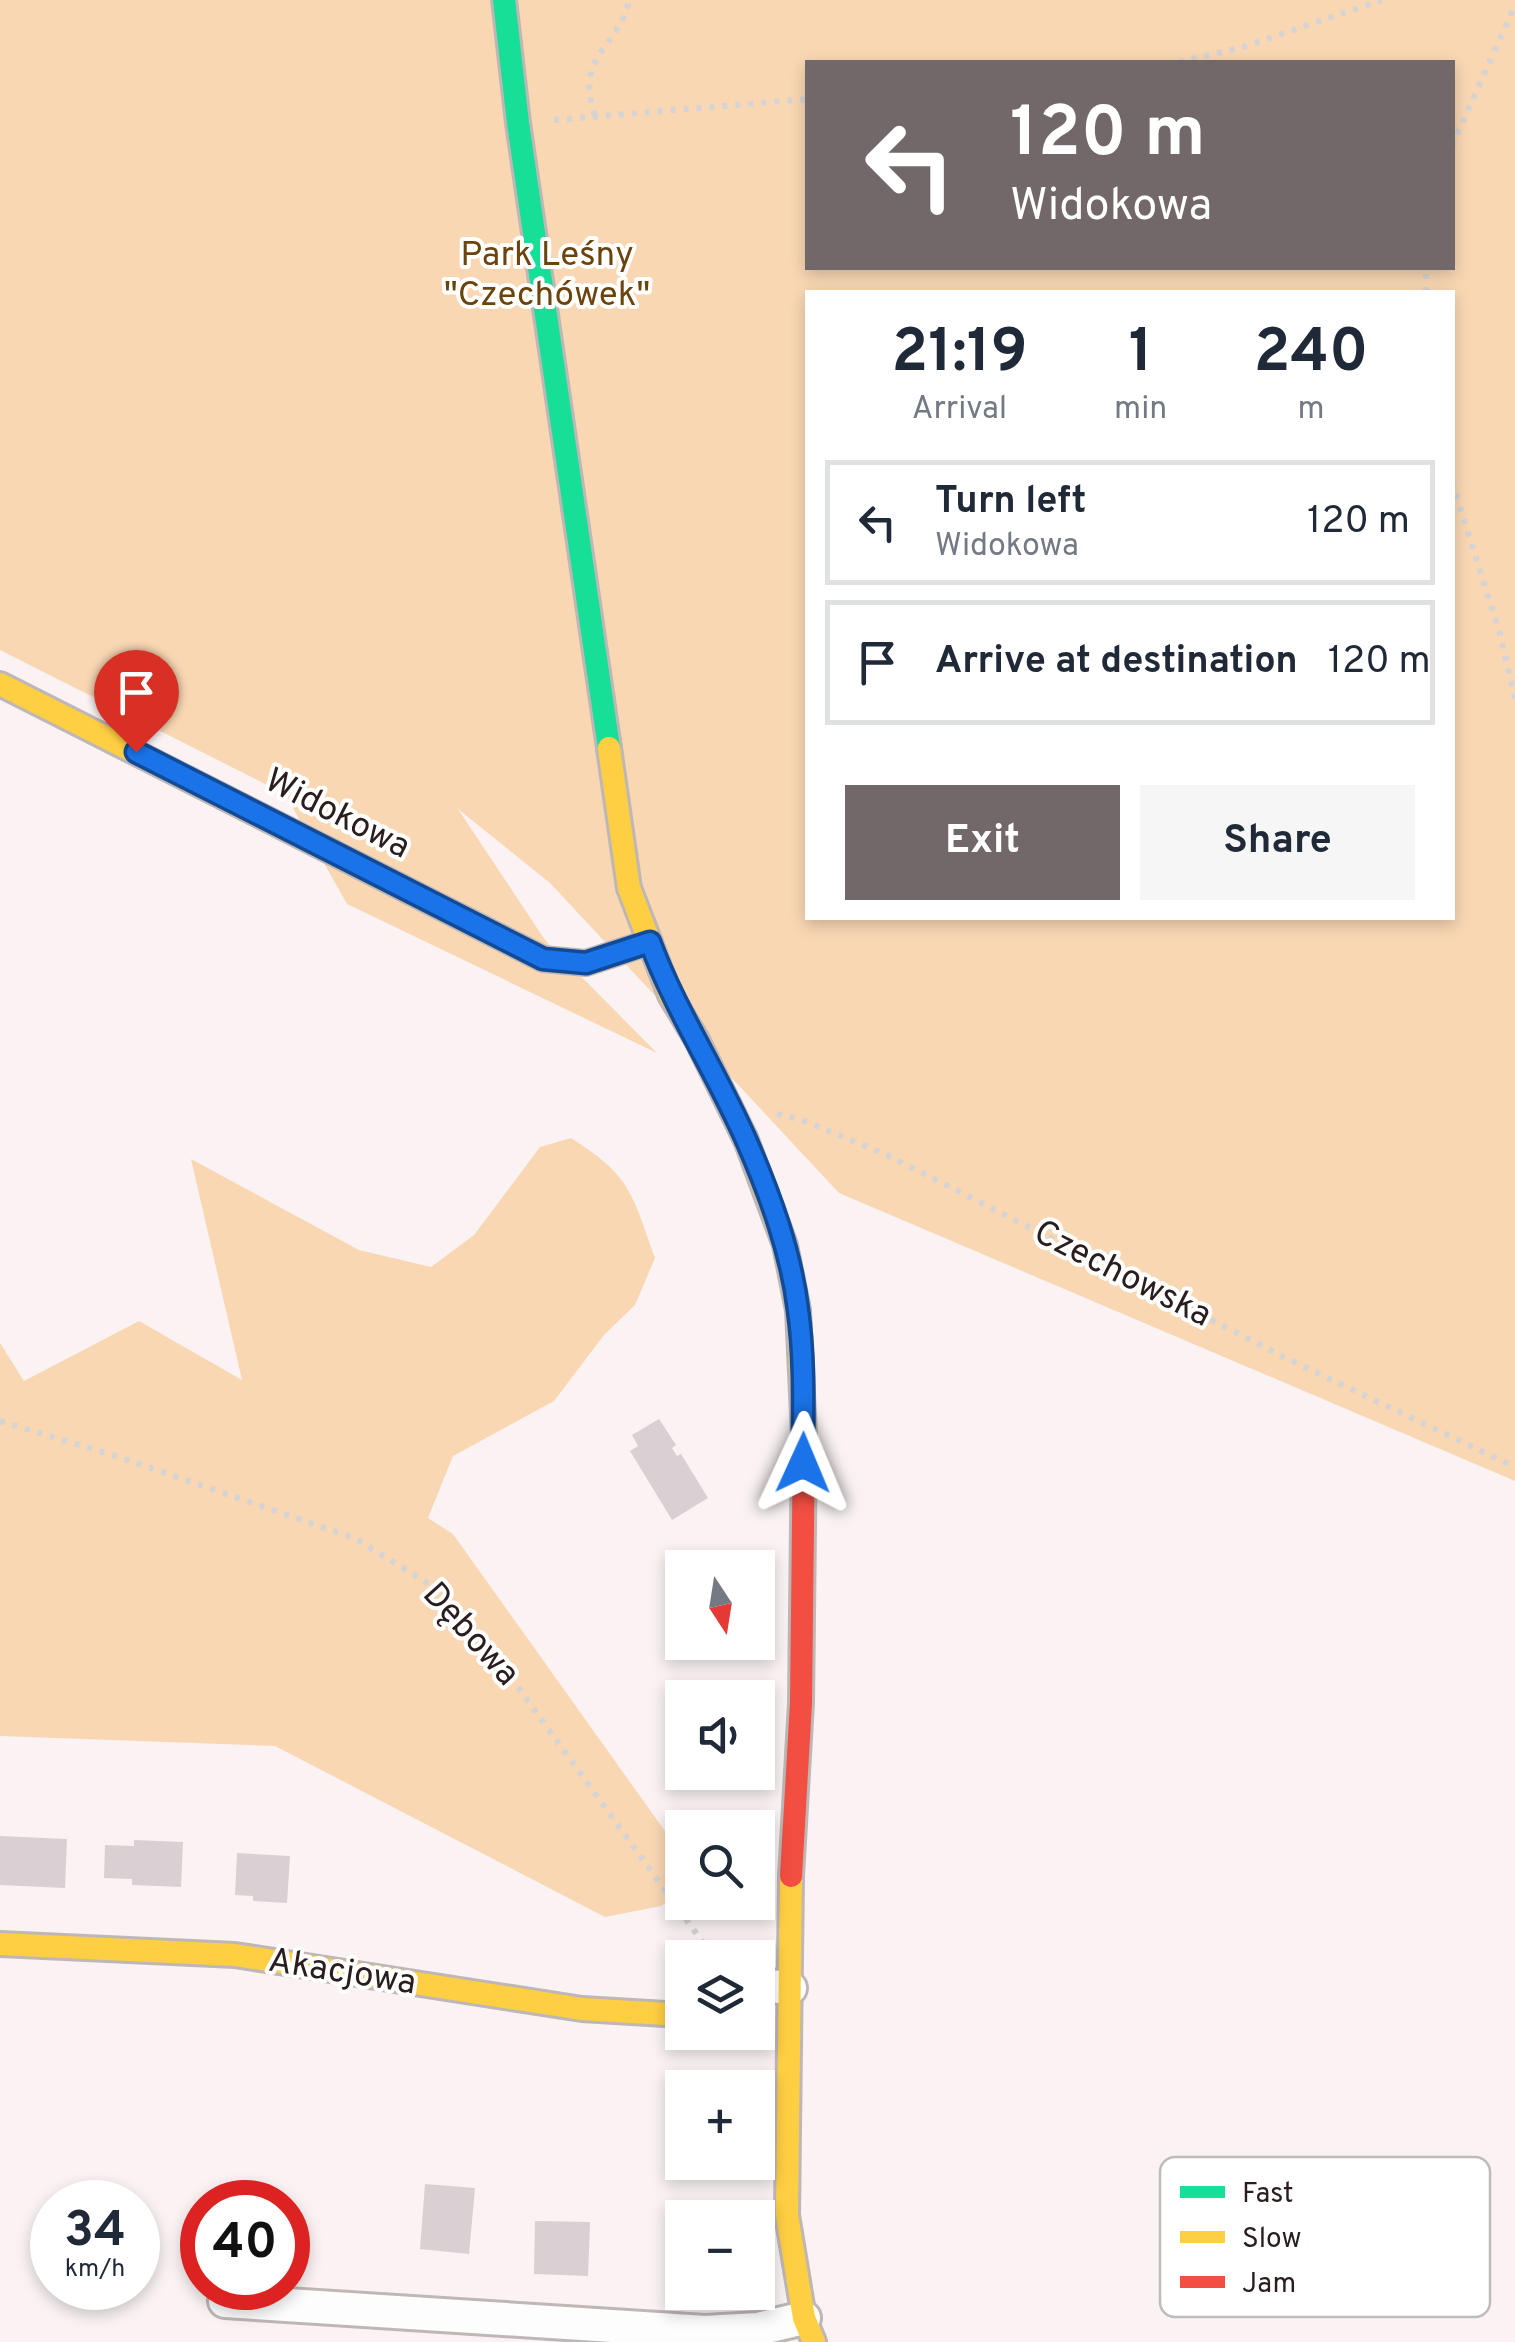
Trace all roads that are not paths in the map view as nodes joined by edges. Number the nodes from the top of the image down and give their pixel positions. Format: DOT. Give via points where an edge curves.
graph roads {
  1 [pos="504,0"];
  2 [pos="0,684"];
  3 [pos="650,942"];
  4 [pos="0,1944"];
  5 [pos="775,1980"];
  6 [pos="775,2006"];
  7 [pos="665,2013"];
  8 [pos="310,2306"];
  9 [pos="809,2330"];
  1 -- 3 [label="street" via="629,888"];
  2 -- 3 [label="street, Widokowa" via="543,959 586,963"];
  3 -- 5 [label="street" via="670,996 746,1140 785,1245 798,1310 804,1398 801,1703 790,1881"];
  4 -- 7 [label="street, Akacjowa" via="235,1955 582,2009"];
  6 -- 9 [label="street" via="786,2215"];
  8 -- 9 [label="street" via="706,2332"];
}
